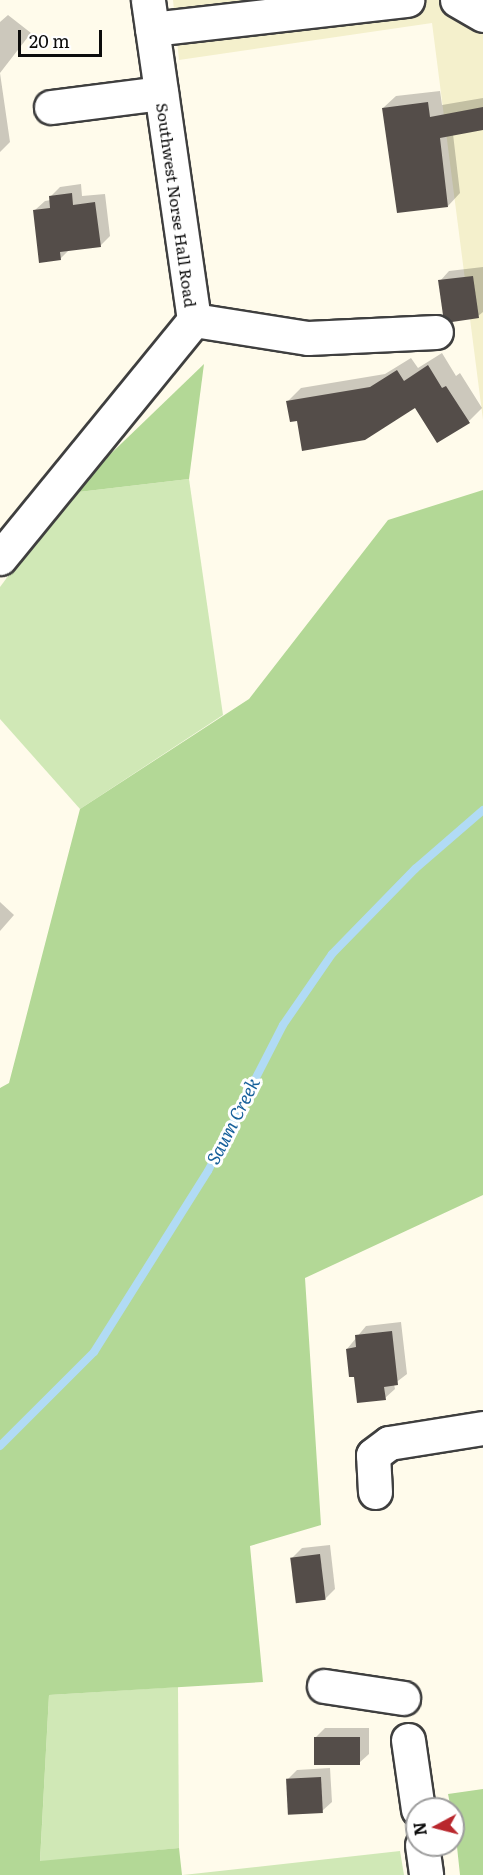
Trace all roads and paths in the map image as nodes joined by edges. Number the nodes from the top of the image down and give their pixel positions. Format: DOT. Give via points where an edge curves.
graph roads {
  1 [pos="407,0"];
  2 [pos="457,0"];
  3 [pos="150,15"];
  4 [pos="483,15"];
  5 [pos="161,93"];
  6 [pos="51,107"];
  7 [pos="194,320"];
  8 [pos="436,332"];
  9 [pos="0,558"];
  10 [pos="483,1428"];
  11 [pos="375,1492"];
  12 [pos="324,1686"];
  13 [pos="403,1698"];
  14 [pos="408,1740"];
  15 [pos="416,1797"];
  16 [pos="424,1857"];
  17 [pos="426,1875"];
  1 -- 3 [label="street"];
  2 -- 4 [label="street"];
  3 -- 5 [label="street, Southwest Norse Hall Road"];
  5 -- 6 [label="street"];
  5 -- 7 [label="street, Southwest Norse Hall Road"];
  7 -- 8 [label="street" via="308,338"];
  7 -- 9 [label="street, Southwest Norse Hall Road"];
  10 -- 11 [label="street" via="389,1443 373,1455"];
  12 -- 13 [label="street"];
  14 -- 15 [label="street"];
  16 -- 17 [label="street"];
}
